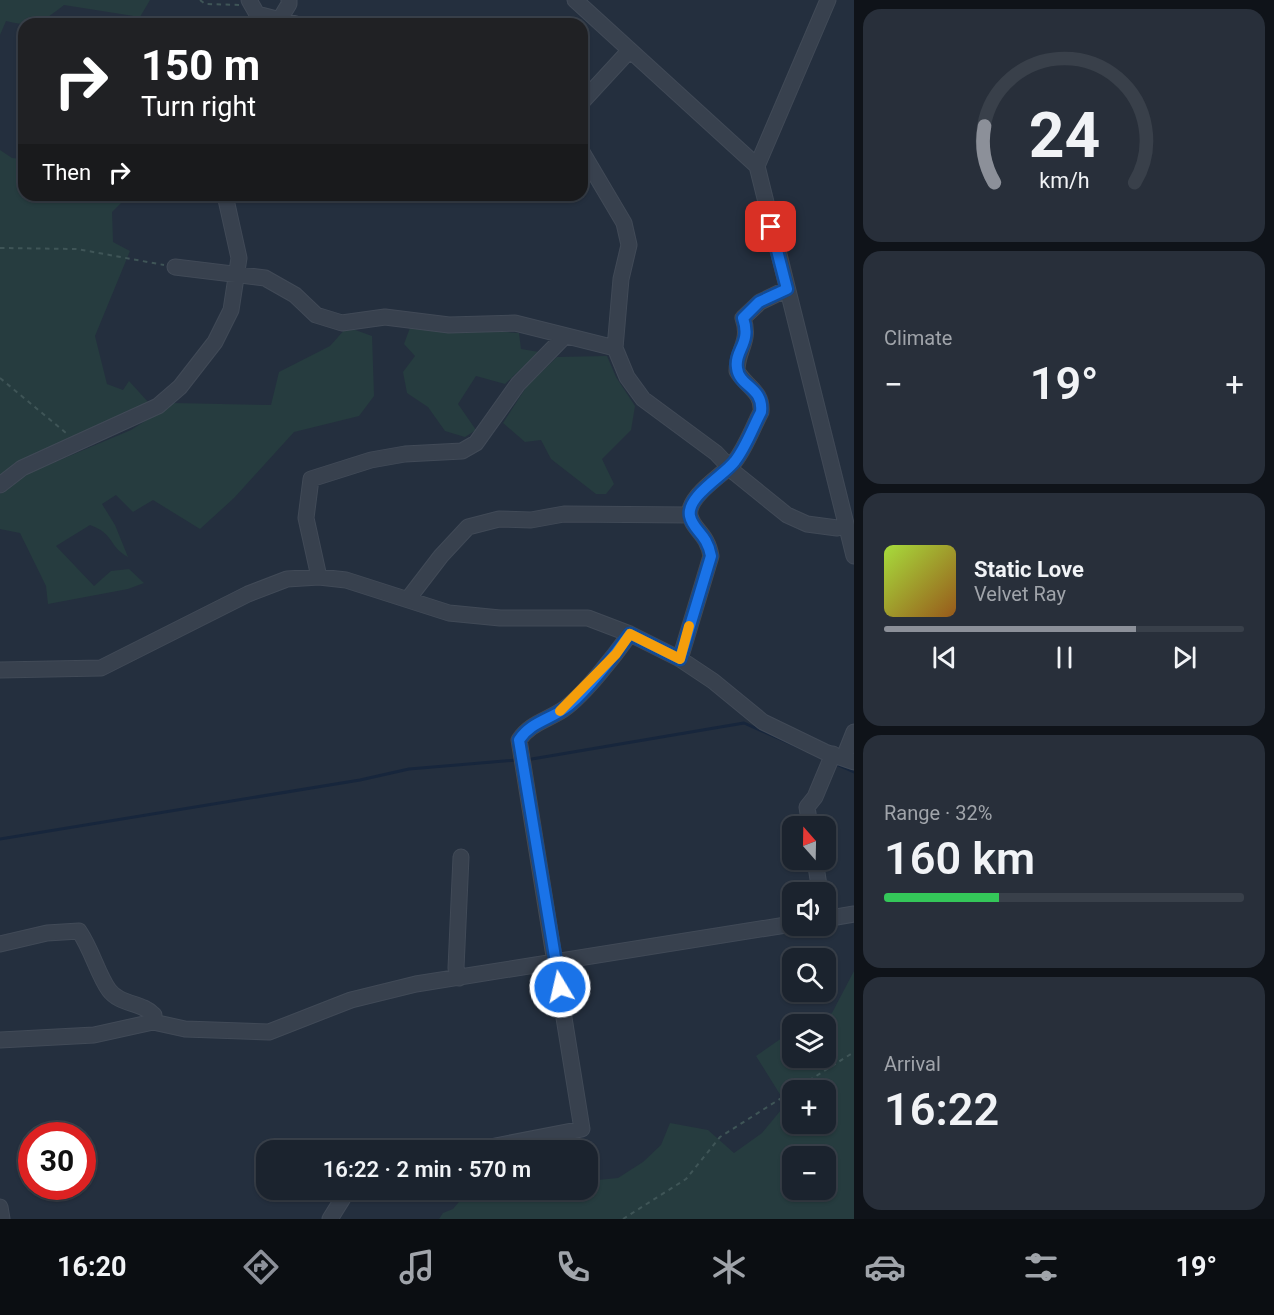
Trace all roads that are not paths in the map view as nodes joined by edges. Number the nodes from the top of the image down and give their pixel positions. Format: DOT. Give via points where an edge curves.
graph roads {
  1 [pos="289,0"];
  2 [pos="575,0"];
  3 [pos="828,0"];
  4 [pos="250,3"];
  5 [pos="268,18"];
  6 [pos="280,18"];
  7 [pos="629,51"];
  8 [pos="588,95"];
  9 [pos="588,162"];
  10 [pos="758,166"];
  11 [pos="226,201"];
  12 [pos="176,267"];
  13 [pos="238,273"];
  14 [pos="787,289"];
  15 [pos="565,336"];
  16 [pos="615,348"];
  17 [pos="728,466"];
  18 [pos="0,485"];
  19 [pos="690,514"];
  20 [pos="846,526"];
  21 [pos="854,556"];
  22 [pos="319,577"];
  23 [pos="408,599"];
  24 [pos="630,634"];
  25 [pos="680,659"];
  26 [pos="0,670"];
  27 [pos="854,732"];
  28 [pos="844,758"];
  29 [pos="808,816"];
  30 [pos="461,857"];
  31 [pos="854,914"];
  32 [pos="836,917"];
  33 [pos="782,926"];
  34 [pos="0,944"];
  35 [pos="556,963"];
  36 [pos="459,978"];
  37 [pos="153,1022"];
  38 [pos="0,1040"];
  39 [pos="526,1140"];
  40 [pos="342,1200"];
  41 [pos="0,1207"];
  42 [pos="2,1219"];
  43 [pos="330,1219"];
  1 -- 6 [label="street"];
  2 -- 7 [label="street"];
  3 -- 10 [label="street"];
  4 -- 5 [label="street" via="257,14"];
  7 -- 8 [label="street"];
  7 -- 10 [label="street"];
  9 -- 16 [label="street" via="624,223 629,245 621,279"];
  10 -- 14 [label="street"];
  11 -- 13 [label="street" via="239,258"];
  12 -- 13 [label="street"];
  13 -- 15 [label="street" via="265,278 295,295 316,315 342,323 385,316 449,325 515,323"];
  13 -- 18 [label="street" via="231,310 215,342 180,387 158,406 22,468"];
  14 -- 17 [label="street" via="759,302 743,318 746,342 737,370 762,403 734,463"];
  14 -- 20 [label="street"];
  15 -- 16 [label="street"];
  15 -- 22 [label="street" via="518,384 476,443 469,447 370,460 311,479 306,518"];
  16 -- 17 [label="street" via="627,377 644,399"];
  17 -- 19 [label="street" via="692,503"];
  17 -- 20 [label="street" via="787,515 807,524"];
  19 -- 23 [label="street" via="564,514 531,520 499,519 468,527"];
  19 -- 25 [label="street" via="709,540 711,556"];
  20 -- 21 [label="street"];
  22 -- 23 [label="street" via="346,580"];
  22 -- 26 [label="street" via="287,579 248,594 101,668"];
  23 -- 24 [label="street" via="448,612 500,618 588,618"];
  24 -- 25 [label="street"];
  24 -- 35 [label="street" via="566,708 526,729 519,740"];
  25 -- 28 [label="street" via="764,722"];
  27 -- 28 [label="street"];
  28 -- 29 [label="street" via="807,807"];
  30 -- 36 [label="street" via="456,968"];
  31 -- 32 [label="street"];
  33 -- 35 [label="street"];
  34 -- 37 [label="street" via="47,933 79,931 110,990 120,999 146,1007 154,1015"];
  35 -- 36 [label="street"];
  35 -- 39 [label="street" via="582,1129"];
  36 -- 37 [label="street" via="351,1000 269,1032 185,1029"];
  37 -- 38 [label="street" via="94,1035"];
  40 -- 43 [label="street"];
  41 -- 42 [label="street"];
}
